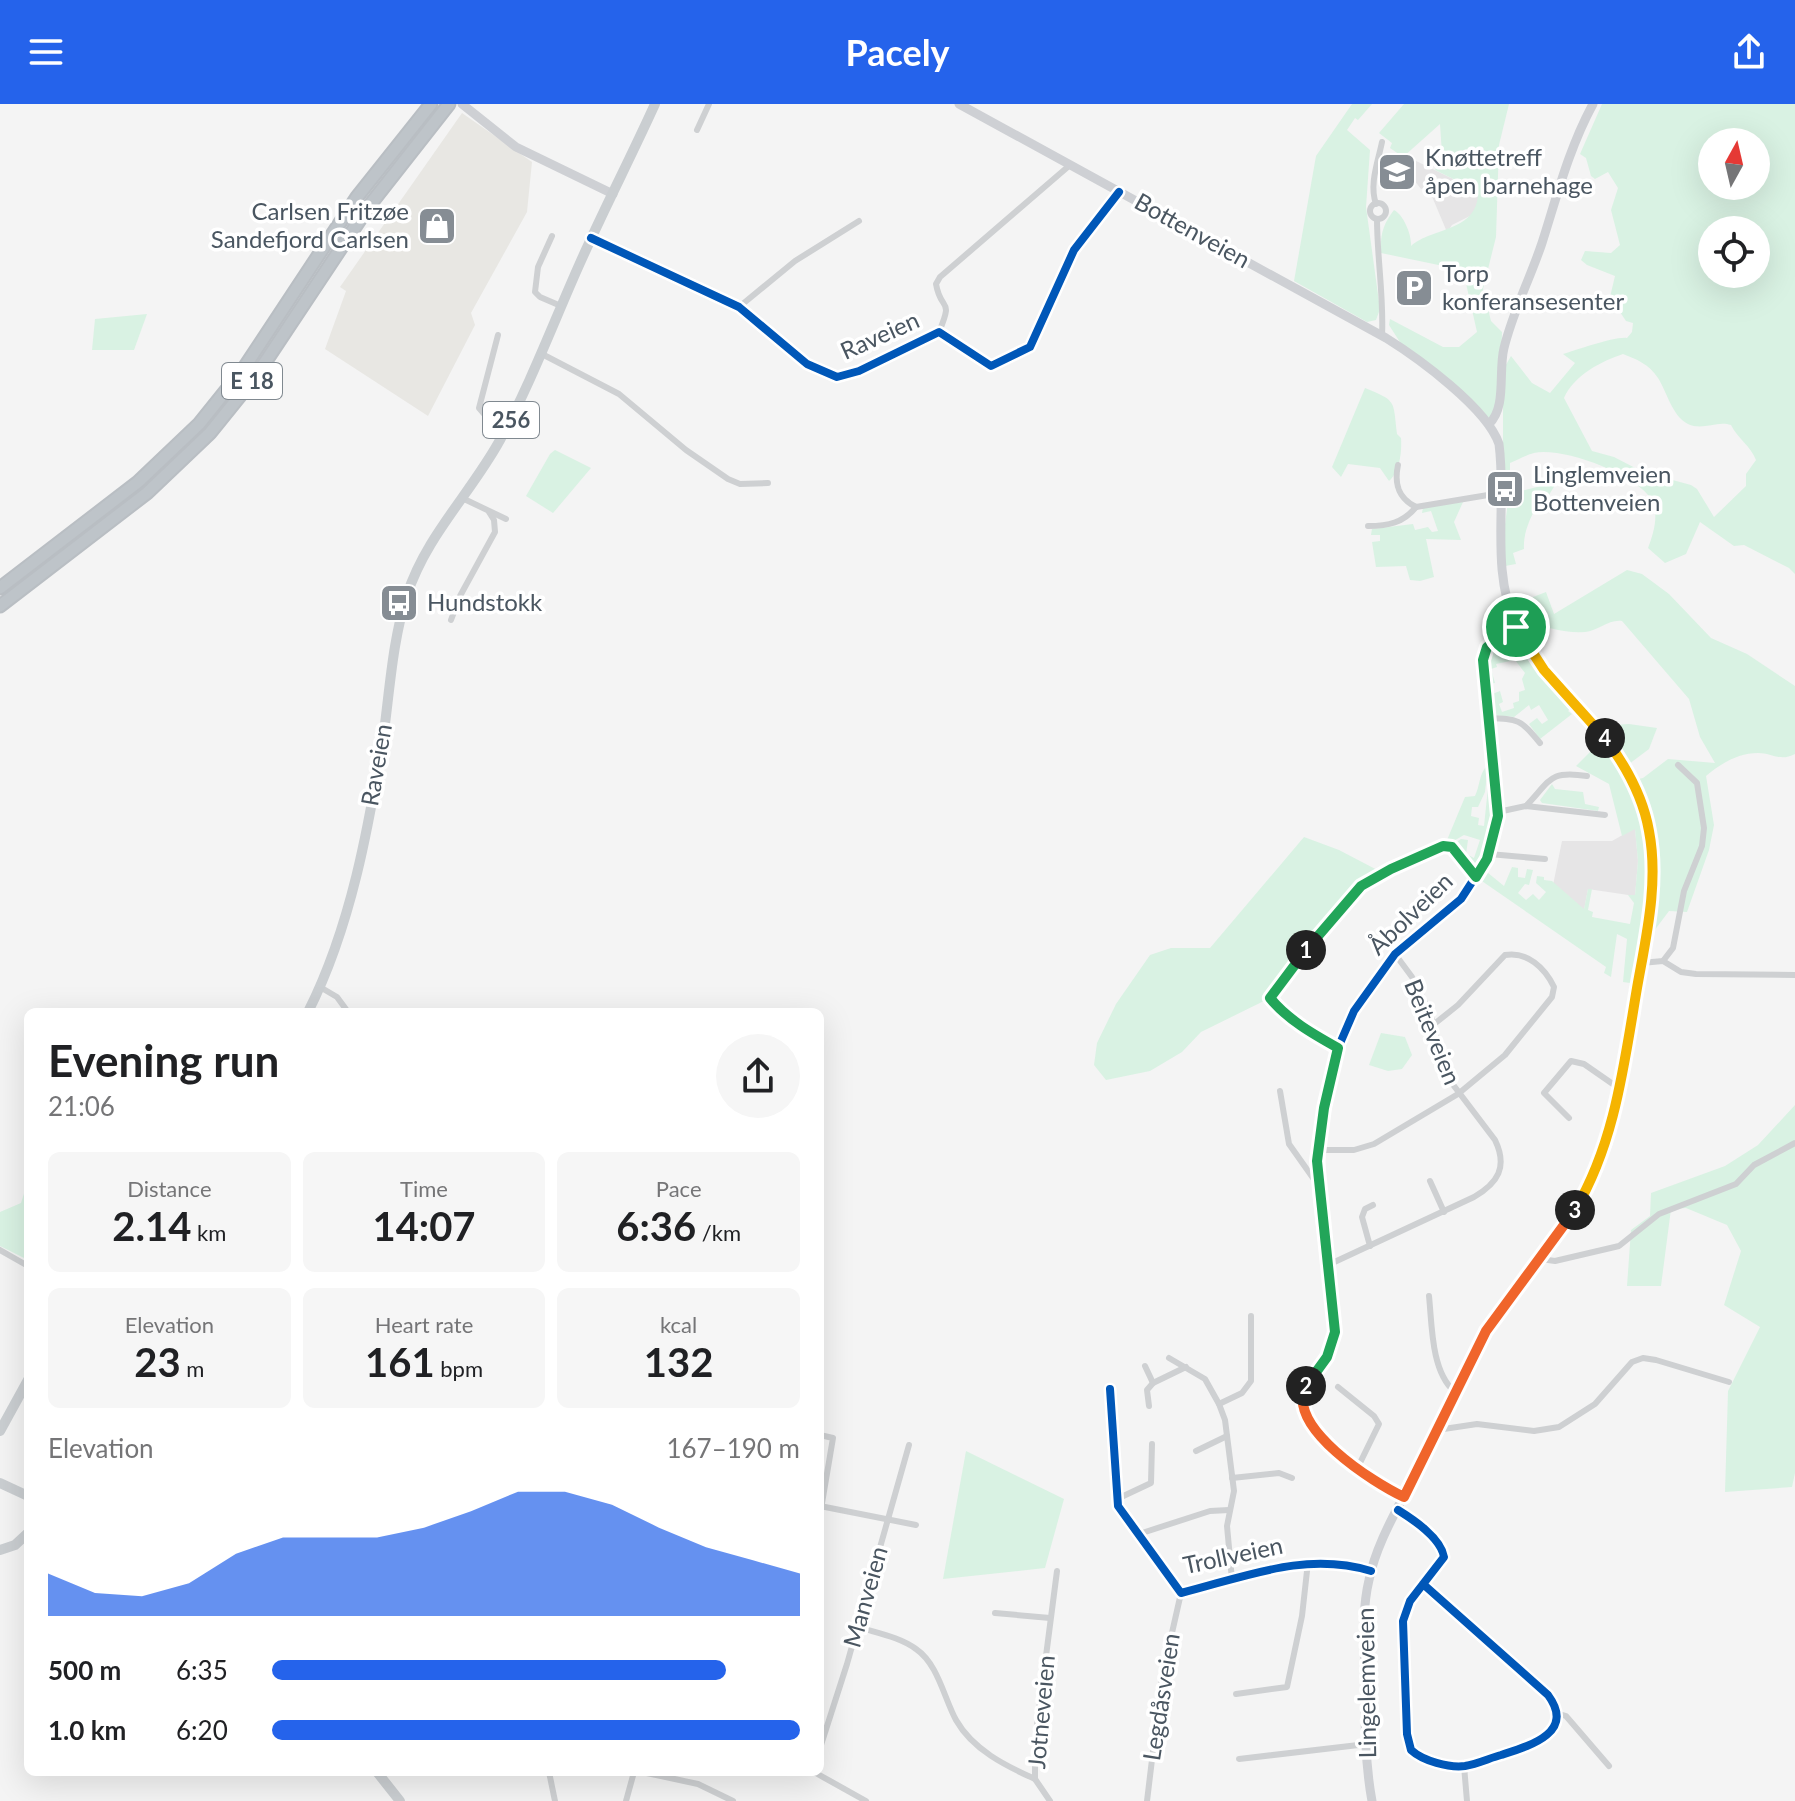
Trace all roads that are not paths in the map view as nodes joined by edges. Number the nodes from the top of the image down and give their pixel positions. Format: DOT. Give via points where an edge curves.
graph roads {
  1 [pos="431,104"];
  2 [pos="449,104"];
  3 [pos="655,104"];
  4 [pos="709,104"];
  5 [pos="959,104"];
  6 [pos="1593,104"];
  7 [pos="466,107"];
  8 [pos="697,130"];
  9 [pos="1382,142"];
  10 [pos="1070,165"];
  11 [pos="1119,192"];
  12 [pos="613,194"];
  13 [pos="1376,204"];
  14 [pos="1377,219"];
  15 [pos="859,221"];
  16 [pos="552,236"];
  17 [pos="591,238"];
  18 [pos="561,306"];
  19 [pos="739,307"];
  20 [pos="939,332"];
  21 [pos="498,335"];
  22 [pos="1382,336"];
  23 [pos="540,353"];
  24 [pos="1489,424"];
  25 [pos="507,427"];
  26 [pos="1398,465"];
  27 [pos="768,483"];
  28 [pos="1500,493"];
  29 [pos="462,498"];
  30 [pos="1416,507"];
  31 [pos="489,512"];
  32 [pos="506,519"];
  33 [pos="1368,526"];
  34 [pos="0,588"];
  35 [pos="0,606"];
  36 [pos="451,620"];
  37 [pos="1518,629"];
  38 [pos="1488,718"];
  39 [pos="1540,743"];
  40 [pos="1678,765"];
  41 [pos="1587,776"];
  42 [pos="1526,806"];
  43 [pos="1498,812"];
  44 [pos="1605,815"];
  45 [pos="1489,854"];
  46 [pos="1545,859"];
  47 [pos="1476,877"];
  48 [pos="1395,954"];
  49 [pos="1663,961"];
  50 [pos="1641,963"];
  51 [pos="1795,975"];
  52 [pos="320,987"];
  53 [pos="310,1008"];
  54 [pos="345,1008"];
  55 [pos="1433,1025"];
  56 [pos="1338,1048"];
  57 [pos="1620,1089"];
  58 [pos="1280,1091"];
  59 [pos="1458,1094"];
  60 [pos="1569,1118"];
  61 [pos="1795,1143"];
  62 [pos="1318,1150"];
  63 [pos="1430,1181"];
  64 [pos="1318,1185"];
  65 [pos="1373,1205"];
  66 [pos="1444,1212"];
  67 [pos="1370,1246"];
  68 [pos="0,1250"];
  69 [pos="1541,1259"];
  70 [pos="24,1264"];
  71 [pos="1328,1265"];
  72 [pos="1429,1296"];
  73 [pos="1251,1316"];
  74 [pos="1169,1358"];
  75 [pos="1145,1366"];
  76 [pos="1186,1367"];
  77 [pos="1729,1382"];
  78 [pos="1153,1383"];
  79 [pos="24,1387"];
  80 [pos="1338,1387"];
  81 [pos="1110,1389"];
  82 [pos="1455,1392"];
  83 [pos="1219,1404"];
  84 [pos="1149,1406"];
  85 [pos="1437,1430"];
  86 [pos="0,1431"];
  87 [pos="824,1436"];
  88 [pos="1227,1436"];
  89 [pos="1152,1444"];
  90 [pos="909,1445"];
  91 [pos="1196,1451"];
  92 [pos="1357,1469"];
  93 [pos="1232,1478"];
  94 [pos="1292,1478"];
  95 [pos="0,1483"];
  96 [pos="0,1489"];
  97 [pos="824,1489"];
  98 [pos="1404,1497"];
  99 [pos="1117,1499"];
  100 [pos="24,1500"];
  101 [pos="24,1500"];
  102 [pos="824,1507"];
  103 [pos="1229,1510"];
  104 [pos="1398,1510"];
  105 [pos="888,1521"];
  106 [pos="916,1525"];
  107 [pos="1139,1534"];
  108 [pos="24,1537"];
  109 [pos="24,1543"];
  110 [pos="0,1552"];
  111 [pos="1308,1562"];
  112 [pos="1057,1571"];
  113 [pos="1371,1571"];
  114 [pos="1232,1580"];
  115 [pos="1423,1584"];
  116 [pos="1181,1593"];
  117 [pos="995,1613"];
  118 [pos="1050,1618"];
  119 [pos="858,1627"];
  120 [pos="1236,1694"];
  121 [pos="1556,1713"];
  122 [pos="824,1735"];
  123 [pos="1367,1744"];
  124 [pos="1239,1759"];
  125 [pos="1464,1766"];
  126 [pos="1609,1766"];
  127 [pos="380,1776"];
  128 [pos="550,1776"];
  129 [pos="633,1776"];
  130 [pos="661,1776"];
  131 [pos="821,1776"];
  132 [pos="1035,1779"];
  133 [pos="400,1801"];
  134 [pos="555,1801"];
  135 [pos="626,1801"];
  136 [pos="733,1801"];
  137 [pos="866,1801"];
  138 [pos="1050,1801"];
  139 [pos="1147,1801"];
  140 [pos="1372,1801"];
  141 [pos="1467,1801"];
  1 -- 34 [label="highway, E 18" via="357,197 244,368 199,424 138,482"];
  2 -- 35 [label="highway, E 18" via="369,206 256,376 210,433 147,493"];
  3 -- 12 [label="main road, Raveien / 256"];
  4 -- 8 [label="street"];
  5 -- 10 [label="main road, Bottenveien"];
  6 -- 24 [label="main road" via="1555,192 1541,246 1513,316 1500,366 1499,409"];
  7 -- 12 [label="main road" via="516,147"];
  9 -- 13 [label="street" via="1373,183"];
  10 -- 11 [label="main road, Bottenveien"];
  10 -- 20 [label="street" via="940,277 937,290 948,310"];
  11 -- 20 [label="street, Raveien" via="1074,250 1030,347 991,366"];
  11 -- 22 [label="main road, Bottenveien"];
  12 -- 17 [label="main road, Raveien / 256"];
  13 -- 14 [label="street" via="1370,212"];
  13 -- 14 [label="street" via="1387,211"];
  14 -- 22 [label="street"];
  15 -- 19 [label="street" via="795,261"];
  16 -- 18 [label="street" via="538,267 535,292"];
  17 -- 18 [label="main road, Raveien / 256"];
  17 -- 19 [label="street, Raveien"];
  18 -- 23 [label="main road, Raveien / 256"];
  19 -- 20 [label="street, Raveien" via="807,364 837,377"];
  21 -- 25 [label="street" via="479,408"];
  22 -- 24 [label="main road, Bottenveien" via="1427,366"];
  23 -- 25 [label="main road, Raveien / 256"];
  23 -- 27 [label="street" via="619,394 728,479"];
  24 -- 28 [label="main road, Lingelemveien" via="1499,444"];
  25 -- 29 [label="main road, Raveien / 256"];
  26 -- 30 [label="street" via="1397,488"];
  28 -- 30 [label="street"];
  28 -- 37 [label="main road, Lingelemveien" via="1501,569"];
  29 -- 31 [label="street"];
  29 -- 52 [label="main road, Raveien / 256" via="431,542 407,596 358,863"];
  30 -- 33 [label="street" via="1397,523"];
  31 -- 32 [label="street"];
  31 -- 36 [label="street" via="495,532"];
  37 -- 38 [label="street, Åbolveien" via="1487,647 1483,660"];
  37 -- 50 [label="main road, Lingelemveien" via="1544,670 1612,748 1643,805 1653,870"];
  38 -- 39 [label="street" via="1525,724"];
  38 -- 43 [label="street, Åbolveien"];
  40 -- 49 [label="street" via="1697,783 1704,828 1673,948"];
  41 -- 42 [label="street" via="1556,774"];
  42 -- 43 [label="street"];
  42 -- 44 [label="street"];
  43 -- 45 [label="street, Åbolveien"];
  45 -- 46 [label="street"];
  45 -- 47 [label="street, Åbolveien"];
  47 -- 48 [label="street, Åbolveien" via="1461,899"];
  47 -- 56 [label="street" via="1452,847 1443,846 1391,869 1361,886 1293,966 1270,998 1296,1023"];
  48 -- 55 [label="street, Beiteveien"];
  48 -- 56 [label="street, Åbolveien" via="1354,1011"];
  49 -- 50 [label="street"];
  49 -- 51 [label="street" via="1696,974"];
  50 -- 57 [label="main road, Lingelemveien"];
  52 -- 53 [label="main road, Raveien / 256"];
  52 -- 54 [label="street"];
  55 -- 59 [label="street, Beiteveien" via="1443,1069"];
  55 -- 59 [label="street" via="1505,955 1527,958 1554,987 1552,997 1505,1055"];
  56 -- 62 [label="street, Åbolveien"];
  57 -- 60 [label="street" via="1571,1061 1544,1093"];
  57 -- 69 [label="main road, Lingelemveien" via="1583,1197"];
  58 -- 64 [label="street" via="1289,1144"];
  59 -- 62 [label="street" via="1374,1144"];
  59 -- 66 [label="street, Beiteveien" via="1495,1140 1501,1166 1495,1183"];
  61 -- 69 [label="street" via="1754,1165 1736,1184 1659,1214 1619,1246"];
  62 -- 64 [label="street, Åbolveien"];
  63 -- 66 [label="street"];
  64 -- 71 [label="street, Åbolveien"];
  65 -- 67 [label="street" via="1362,1217"];
  66 -- 67 [label="street, Beiteveien"];
  67 -- 71 [label="street, Beiteveien"];
  68 -- 70 [label="street"];
  69 -- 82 [label="main road, Lingelemveien" via="1486,1331"];
  71 -- 92 [label="street, Åbolveien" via="1335,1332 1327,1357 1303,1391 1302,1404 1315,1429"];
  72 -- 82 [label="street" via="1438,1362"];
  73 -- 83 [label="street" via="1251,1381 1242,1393"];
  74 -- 76 [label="street"];
  75 -- 78 [label="street"];
  76 -- 78 [label="street"];
  76 -- 83 [label="street" via="1205,1379"];
  77 -- 85 [label="street" via="1643,1358 1632,1362 1595,1404 1559,1427 1534,1431 1477,1424"];
  78 -- 84 [label="street" via="1147,1390"];
  79 -- 86 [label="main road"];
  80 -- 92 [label="street" via="1379,1424"];
  81 -- 99 [label="street, Trollveien"];
  82 -- 85 [label="main road, Lingelemveien"];
  83 -- 88 [label="street"];
  85 -- 98 [label="main road, Lingelemveien"];
  87 -- 97 [label="street" via="833,1438"];
  88 -- 91 [label="street"];
  88 -- 93 [label="street"];
  89 -- 99 [label="street" via="1151,1483"];
  90 -- 105 [label="street, Manveien"];
  92 -- 98 [label="street, Åbolveien"];
  93 -- 94 [label="street" via="1279,1473"];
  93 -- 103 [label="street"];
  95 -- 100 [label="main road"];
  96 -- 101 [label="main road"];
  98 -- 104 [label="main road, Lingelemveien"];
  99 -- 107 [label="street, Trollveien"];
  102 -- 105 [label="street"];
  103 -- 107 [label="street"];
  103 -- 114 [label="street"];
  104 -- 113 [label="main road, Lingelemveien"];
  104 -- 115 [label="street" via="1443,1551"];
  105 -- 106 [label="street"];
  105 -- 119 [label="street, Manveien"];
  107 -- 116 [label="street, Trollveien"];
  108 -- 110 [label="main road"];
  109 -- 110 [label="main road"];
  111 -- 113 [label="street, Trollveien"];
  111 -- 114 [label="street, Trollveien"];
  111 -- 120 [label="street" via="1287,1687"];
  112 -- 118 [label="street, Jotneveien"];
  113 -- 123 [label="main road, Lingelemveien" via="1364,1634"];
  114 -- 116 [label="street, Trollveien"];
  115 -- 121 [label="street" via="1548,1695"];
  115 -- 125 [label="street" via="1403,1621 1408,1742 1426,1759"];
  116 -- 139 [label="street, Legdåsveien" via="1162,1677"];
  117 -- 118 [label="street"];
  118 -- 132 [label="street, Jotneveien"];
  119 -- 122 [label="street, Manveien"];
  119 -- 132 [label="street" via="923,1655 973,1743"];
  121 -- 125 [label="street" via="1553,1729 1542,1739"];
  121 -- 126 [label="street" via="1566,1716"];
  123 -- 124 [label="street"];
  123 -- 140 [label="main road, Lingelemveien"];
  125 -- 141 [label="street"];
  127 -- 133 [label="main road"];
  128 -- 134 [label="street"];
  129 -- 135 [label="street"];
  130 -- 136 [label="street" via="698,1784"];
  131 -- 137 [label="street"];
  132 -- 138 [label="street, Jotneveien"];
}
